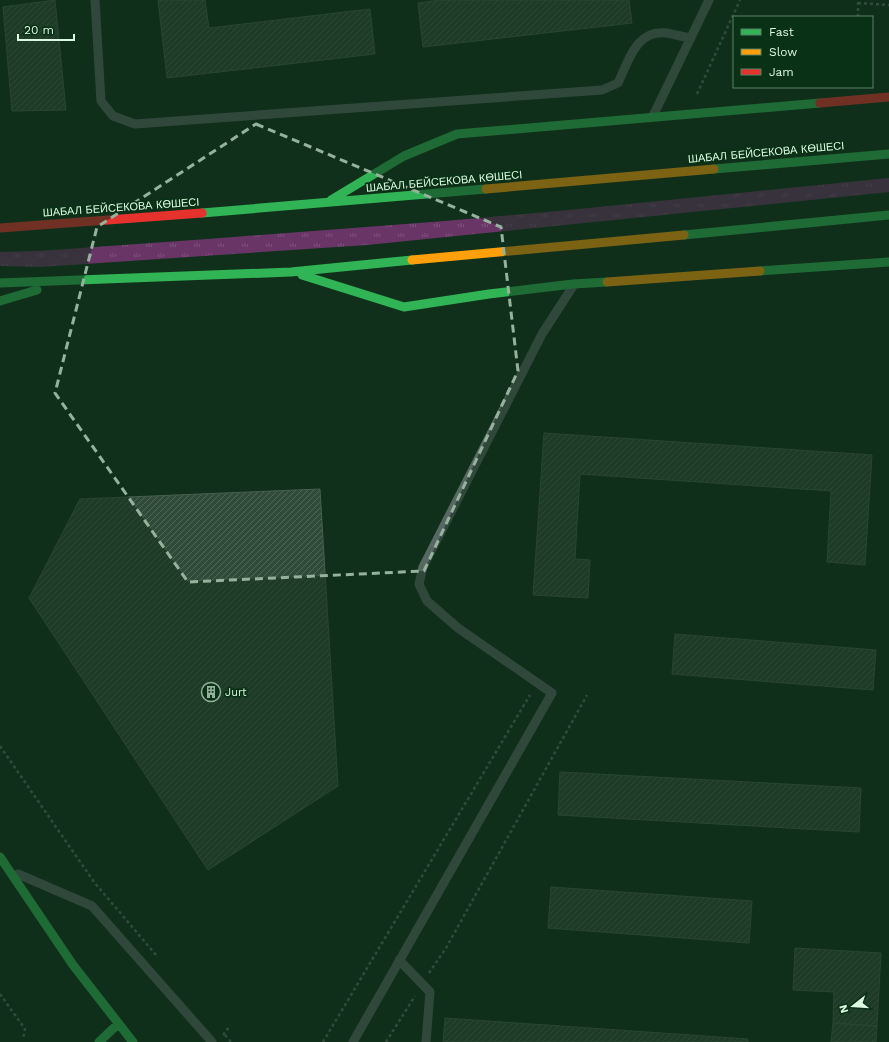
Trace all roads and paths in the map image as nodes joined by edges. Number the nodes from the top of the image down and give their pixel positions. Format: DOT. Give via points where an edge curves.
graph roads {
  1 [pos="95,0"];
  2 [pos="710,0"];
  3 [pos="740,0"];
  4 [pos="858,1"];
  5 [pos="889,5"];
  6 [pos="858,16"];
  7 [pos="691,38"];
  8 [pos="697,94"];
  9 [pos="889,97"];
  10 [pos="653,117"];
  11 [pos="889,154"];
  12 [pos="326,203"];
  13 [pos="889,215"];
  14 [pos="0,228"];
  15 [pos="889,262"];
  16 [pos="291,272"];
  17 [pos="74,280"];
  18 [pos="0,283"];
  19 [pos="573,284"];
  20 [pos="0,301"];
  21 [pos="538,683"];
  22 [pos="587,695"];
  23 [pos="0,746"];
  24 [pos="0,857"];
  25 [pos="9,870"];
  26 [pos="159,958"];
  27 [pos="399,960"];
  28 [pos="422,984"];
  29 [pos="0,994"];
  30 [pos="118,1024"];
  31 [pos="219,1028"];
  32 [pos="23,1039"];
  33 [pos="99,1042"];
  34 [pos="133,1042"];
  35 [pos="212,1042"];
  36 [pos="231,1042"];
  37 [pos="323,1042"];
  38 [pos="353,1042"];
  39 [pos="386,1042"];
  40 [pos="426,1042"];
  1 -- 7 [label="lane" via="101,101 113,116 135,124 602,90 618,83 635,48 646,36 665,33"];
  2 -- 7 [label="lane"];
  3 -- 8 [label="path"];
  4 -- 5 [label="path"];
  4 -- 6 [label="path"];
  7 -- 10 [label="lane"];
  9 -- 10 [label="main road"];
  10 -- 12 [label="main road" via="457,134 404,156"];
  11 -- 12 [label="main road, ШАБАЛ БЕЙСЕКОВА КӨШЕСІ"];
  12 -- 14 [label="main road, ШАБАЛ БЕЙСЕКОВА КӨШЕСІ"];
  13 -- 16 [label="main road"];
  15 -- 19 [label="main road"];
  16 -- 17 [label="main road"];
  16 -- 19 [label="main road" via="404,307"];
  17 -- 18 [label="main road"];
  17 -- 20 [label="main road"];
  19 -- 21 [label="lane" via="539,341 423,567 419,584 427,601 458,628"];
  21 -- 27 [label="lane" via="552,693"];
  21 -- 37 [label="path"];
  22 -- 28 [label="path" via="446,948"];
  23 -- 26 [label="path" via="94,882"];
  24 -- 25 [label="main road"];
  25 -- 30 [label="main road" via="73,965"];
  25 -- 35 [label="lane" via="92,906"];
  27 -- 28 [label="lane"];
  27 -- 38 [label="lane"];
  28 -- 39 [label="path"];
  28 -- 40 [label="lane" via="430,992"];
  29 -- 32 [label="path" via="25,1029"];
  30 -- 33 [label="main road"];
  30 -- 34 [label="main road"];
  31 -- 36 [label="path"];
}
